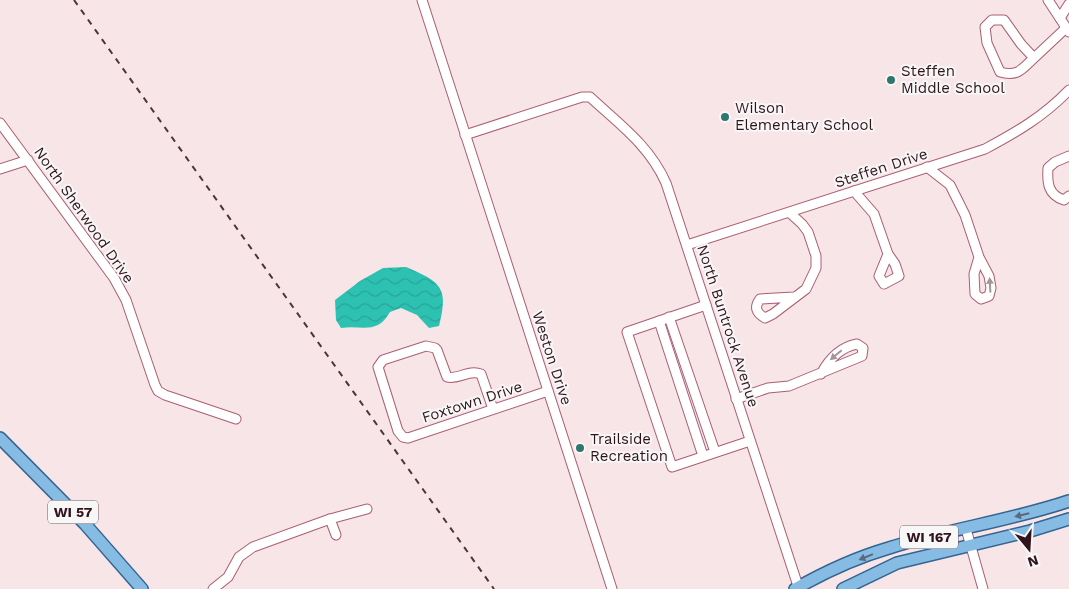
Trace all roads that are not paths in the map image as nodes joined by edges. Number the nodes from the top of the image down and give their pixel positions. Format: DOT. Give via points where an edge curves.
graph roads {
  1 [pos="422,0"];
  2 [pos="1048,0"];
  3 [pos="1069,4"];
  4 [pos="1060,18"];
  5 [pos="1067,30"];
  6 [pos="1034,58"];
  7 [pos="1069,90"];
  8 [pos="0,123"];
  9 [pos="465,135"];
  10 [pos="1069,156"];
  11 [pos="28,160"];
  12 [pos="927,168"];
  13 [pos="0,169"];
  14 [pos="854,191"];
  15 [pos="1069,196"];
  16 [pos="790,213"];
  17 [pos="687,246"];
  18 [pos="888,254"];
  19 [pos="979,257"];
  20 [pos="794,297"];
  21 [pos="706,305"];
  22 [pos="669,318"];
  23 [pos="659,321"];
  24 [pos="821,374"];
  25 [pos="548,391"];
  26 [pos="736,399"];
  27 [pos="493,410"];
  28 [pos="236,419"];
  29 [pos="0,438"];
  30 [pos="750,441"];
  31 [pos="715,452"];
  32 [pos="703,456"];
  33 [pos="1069,501"];
  34 [pos="367,509"];
  35 [pos="330,519"];
  36 [pos="1069,519"];
  37 [pos="966,528"];
  38 [pos="336,535"];
  39 [pos="970,545"];
  40 [pos="797,588"];
  41 [pos="142,589"];
  42 [pos="213,589"];
  43 [pos="612,589"];
  44 [pos="842,589"];
  45 [pos="983,589"];
  1 -- 9 [label="street, Weston Drive"];
  2 -- 4 [label="street"];
  3 -- 4 [label="street"];
  4 -- 5 [label="street"];
  5 -- 6 [label="street"];
  6 -- 6 [label="street" via="1004,20 992,20 985,27 987,43 1000,72 1017,73"];
  7 -- 12 [label="street, Steffen Drive" via="1018,132 985,149"];
  8 -- 11 [label="street, North Sherwood Drive"];
  9 -- 17 [label="street, North Buntrock Avenue" via="590,97 655,160"];
  9 -- 25 [label="street, Weston Drive"];
  10 -- 15 [label="street" via="1048,168 1047,180 1056,198 1064,200"];
  11 -- 13 [label="street"];
  11 -- 28 [label="street, North Sherwood Drive" via="114,278 126,300 158,391"];
  12 -- 14 [label="street, Steffen Drive"];
  12 -- 19 [label="street" via="950,185 965,215"];
  14 -- 16 [label="street, Steffen Drive"];
  14 -- 18 [label="street" via="874,214"];
  16 -- 17 [label="street, Steffen Drive"];
  16 -- 20 [label="street" via="808,232 816,256 816,268 806,289"];
  17 -- 21 [label="street, North Buntrock Avenue"];
  21 -- 22 [label="street"];
  21 -- 26 [label="street, North Buntrock Avenue"];
  22 -- 23 [label="street"];
  22 -- 31 [label="street"];
  23 -- 32 [label="street"];
  23 -- 32 [label="street" via="627,332 672,467"];
  24 -- 26 [label="street"];
  25 -- 27 [label="street, Foxtown Drive"];
  25 -- 43 [label="street, Weston Drive"];
  26 -- 30 [label="street, North Buntrock Avenue"];
  27 -- 27 [label="street, Foxtown Drive" via="480,374 472,372 447,377 435,348 426,346 383,360 378,366 398,431 403,437"];
  29 -- 41 [label="main road, WI 57" via="85,524"];
  30 -- 31 [label="street"];
  30 -- 40 [label="street, North Buntrock Avenue"];
  31 -- 32 [label="street"];
  33 -- 37 [label="main road, WI 167, one-way"];
  34 -- 35 [label="street"];
  35 -- 38 [label="street"];
  35 -- 42 [label="street" via="253,546 239,557 228,578"];
  36 -- 39 [label="main road, WI 167" via="1030,532"];
  37 -- 39 [label="street"];
  37 -- 40 [label="main road, WI 167, one-way" via="888,548"];
  39 -- 44 [label="main road, WI 167" via="897,563"];
  39 -- 45 [label="street"];
}
